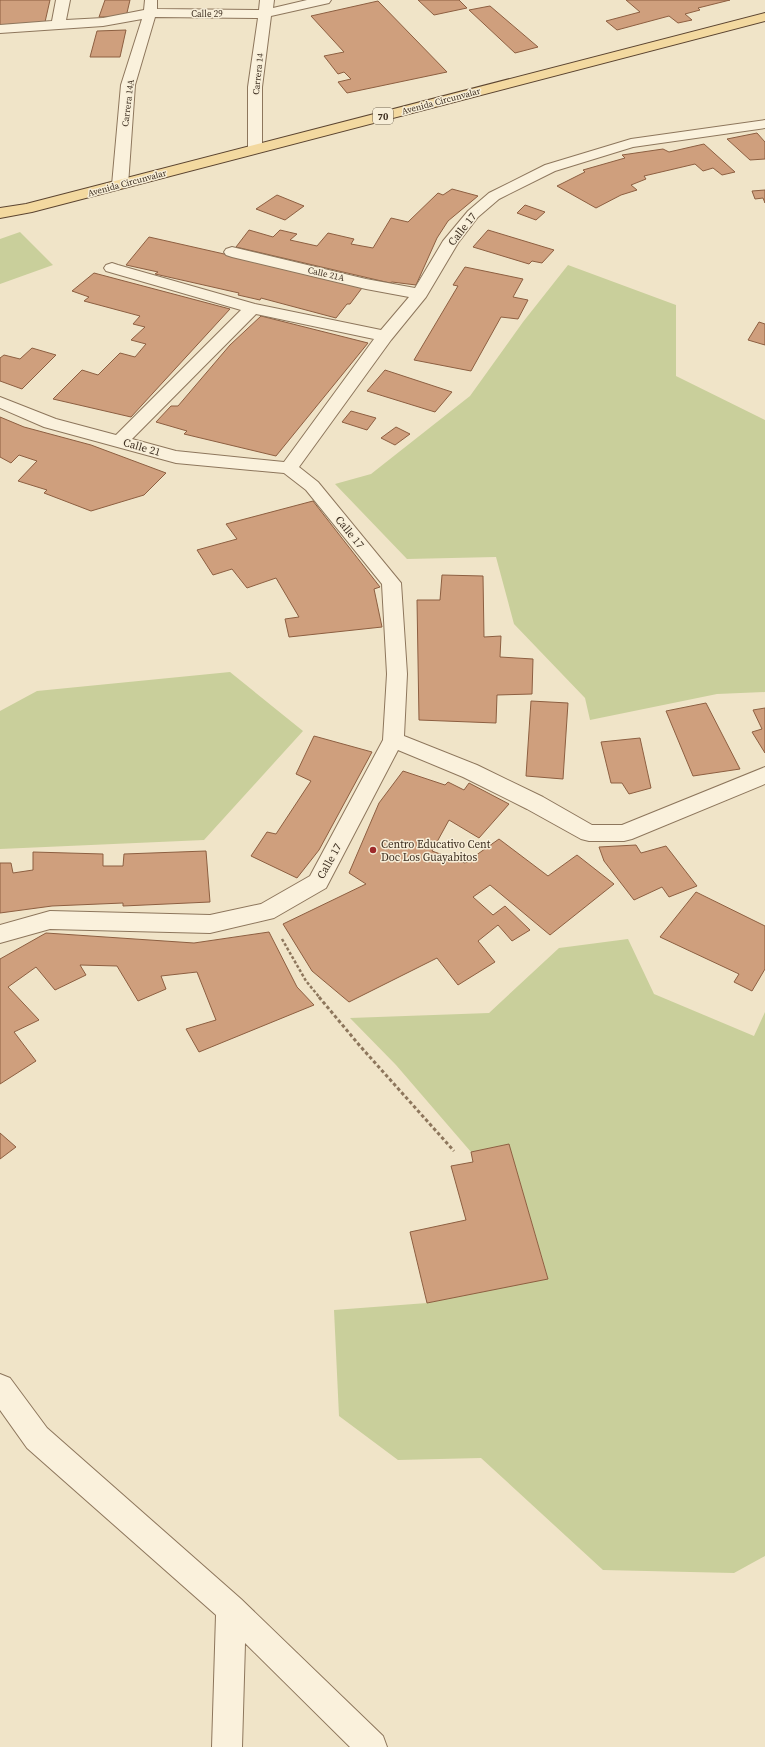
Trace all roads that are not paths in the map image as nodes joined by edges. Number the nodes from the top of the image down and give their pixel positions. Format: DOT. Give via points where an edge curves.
graph roads {
  1 [pos="63,0"];
  2 [pos="324,0"];
  3 [pos="150,7"];
  4 [pos="266,7"];
  5 [pos="765,17"];
  6 [pos="58,26"];
  7 [pos="0,29"];
  8 [pos="765,124"];
  9 [pos="255,149"];
  10 [pos="120,184"];
  11 [pos="0,213"];
  12 [pos="232,252"];
  13 [pos="112,268"];
  14 [pos="420,294"];
  15 [pos="252,308"];
  16 [pos="385,336"];
  17 [pos="0,402"];
  18 [pos="120,440"];
  19 [pos="289,468"];
  20 [pos="393,740"];
  21 [pos="765,775"];
  22 [pos="0,934"];
  23 [pos="0,1387"];
  24 [pos="231,1609"];
  25 [pos="226,1747"];
  26 [pos="372,1747"];
  1 -- 6 [label="street"];
  2 -- 4 [label="street, Calle 29"];
  3 -- 4 [label="street, Calle 29"];
  3 -- 6 [label="street, Calle 29" via="103,22"];
  3 -- 10 [label="street, Carrera 14A" via="128,85"];
  4 -- 9 [label="street, Carrera 14" via="255,87"];
  5 -- 9 [label="main road, Avenida Circunvalar / 70"];
  6 -- 7 [label="street, Calle 29"];
  8 -- 14 [label="street, Calle 17" via="631,143 550,168 494,196 473,214 451,241"];
  9 -- 10 [label="main road, Avenida Circunvalar / 70"];
  10 -- 11 [label="main road, Avenida Circunvalar / 70" via="27,209"];
  12 -- 14 [label="street, Calle 21A" via="366,284"];
  13 -- 15 [label="street"];
  14 -- 16 [label="street, Calle 17"];
  15 -- 16 [label="street"];
  15 -- 18 [label="street"];
  16 -- 19 [label="street, Calle 17"];
  17 -- 18 [label="street, Calle 21" via="50,423"];
  18 -- 19 [label="street, Calle 21" via="176,457"];
  19 -- 20 [label="street, Calle 17" via="312,486 391,582 397,674"];
  20 -- 21 [label="street" via="470,771 588,833 624,833"];
  20 -- 22 [label="street, Calle 17" via="318,882 266,912 210,924 50,920"];
  23 -- 24 [label="street" via="37,1438"];
  24 -- 25 [label="street"];
  24 -- 26 [label="street"];
}
